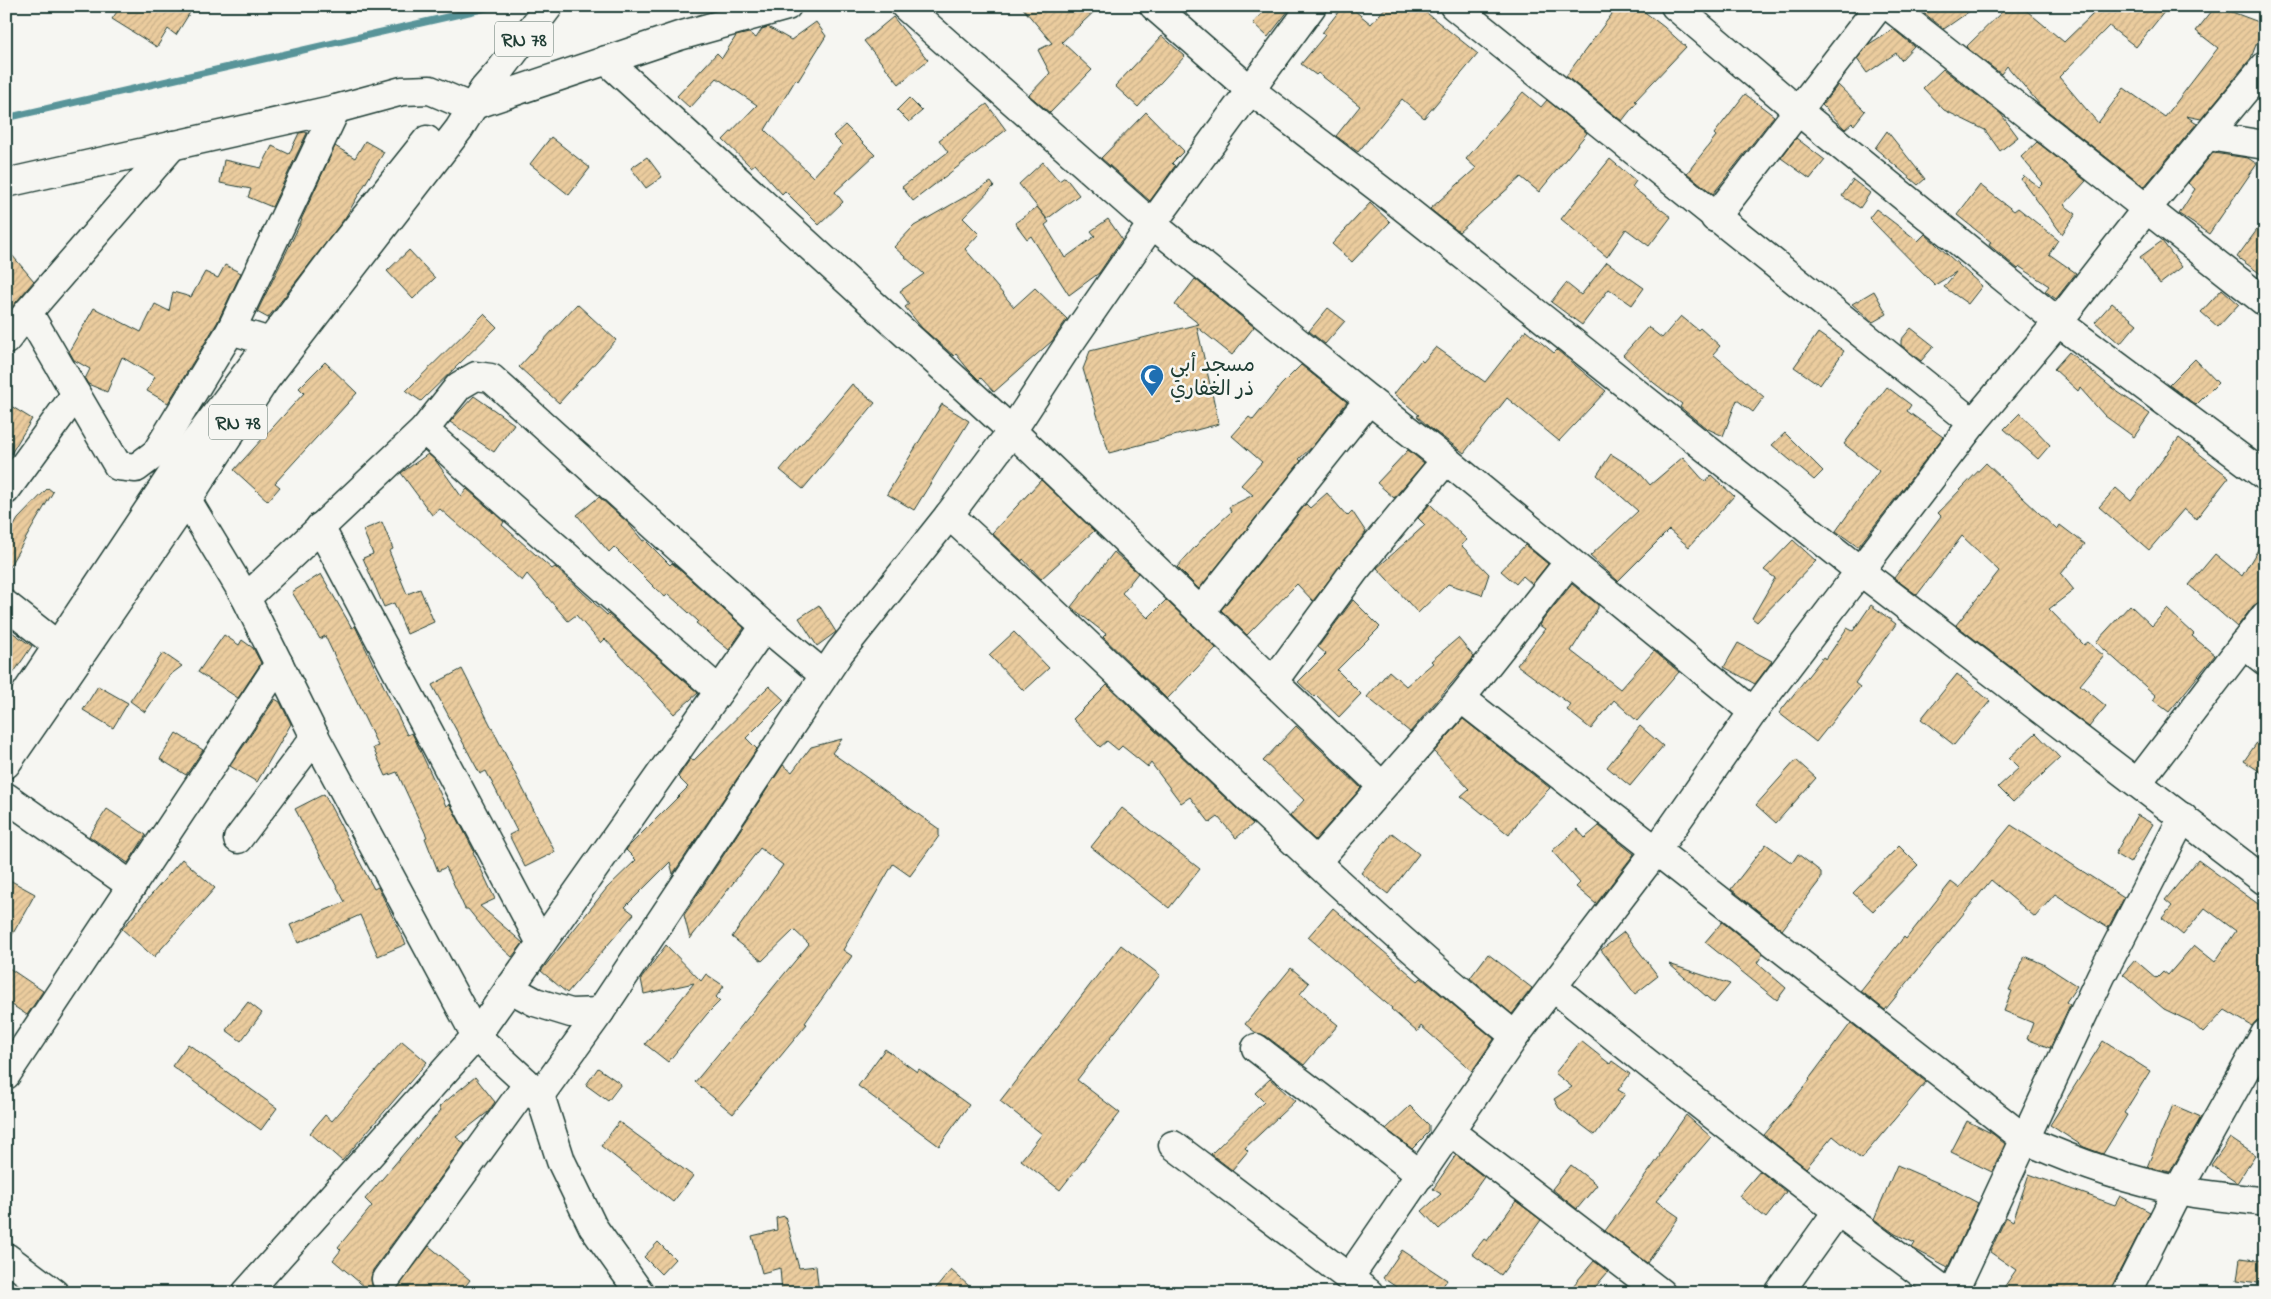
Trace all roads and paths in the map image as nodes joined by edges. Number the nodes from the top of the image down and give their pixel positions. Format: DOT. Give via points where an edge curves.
graph roads {
  1 [pos="549,6"];
  2 [pos="787,6"];
  3 [pos="905,6"];
  4 [pos="1154,6"];
  5 [pos="1312,6"];
  6 [pos="1454,6"];
  7 [pos="1675,6"];
  8 [pos="1879,6"];
  9 [pos="1889,6"];
  10 [pos="606,60"];
  11 [pos="2265,66"];
  12 [pos="1250,89"];
  13 [pos="480,93"];
  14 [pos="336,109"];
  15 [pos="1797,110"];
  16 [pos="2208,136"];
  17 [pos="173,145"];
  18 [pos="2265,145"];
  19 [pos="6,183"];
  20 [pos="2147,208"];
  21 [pos="1715,218"];
  22 [pos="1152,224"];
  23 [pos="2265,302"];
  24 [pos="28,312"];
  25 [pos="2058,322"];
  26 [pos="231,330"];
  27 [pos="6,340"];
  28 [pos="270,342"];
  29 [pos="76,394"];
  30 [pos="1368,400"];
  31 [pos="1973,423"];
  32 [pos="424,430"];
  33 [pos="1012,431"];
  34 [pos="1446,460"];
  35 [pos="2265,476"];
  36 [pos="6,490"];
  37 [pos="187,500"];
  38 [pos="949,515"];
  39 [pos="320,527"];
  40 [pos="1569,562"];
  41 [pos="1860,571"];
  42 [pos="246,598"];
  43 [pos="6,605"];
  44 [pos="1200,612"];
  45 [pos="2265,616"];
  46 [pos="765,626"];
  47 [pos="2243,644"];
  48 [pos="58,646"];
  49 [pos="2265,661"];
  50 [pos="280,664"];
  51 [pos="824,675"];
  52 [pos="1273,682"];
  53 [pos="719,691"];
  54 [pos="1461,698"];
  55 [pos="1753,712"];
  56 [pos="6,723"];
  57 [pos="315,737"];
  58 [pos="6,764"];
  59 [pos="2138,782"];
  60 [pos="1382,786"];
  61 [pos="6,797"];
  62 [pos="2183,818"];
  63 [pos="238,839"];
  64 [pos="1656,851"];
  65 [pos="1317,862"];
  66 [pos="2265,881"];
  67 [pos="132,886"];
  68 [pos="541,943"];
  69 [pos="1553,987"];
  70 [pos="509,988"];
  71 [pos="600,1012"];
  72 [pos="2265,1034"];
  73 [pos="476,1036"];
  74 [pos="1516,1036"];
  75 [pos="1256,1048"];
  76 [pos="6,1075"];
  77 [pos="533,1090"];
  78 [pos="1450,1132"];
  79 [pos="2026,1140"];
  80 [pos="1173,1145"];
  81 [pos="1421,1175"];
  82 [pos="2178,1190"];
  83 [pos="2265,1202"];
  84 [pos="1837,1212"];
  85 [pos="6,1257"];
  86 [pos="386,1279"];
  87 [pos="1359,1286"];
  88 [pos="54,1293"];
  89 [pos="246,1293"];
  90 [pos="640,1293"];
  91 [pos="1660,1293"];
  92 [pos="1779,1293"];
  93 [pos="1948,1293"];
  94 [pos="1953,1293"];
  95 [pos="2126,1293"];
  1 -- 13 [label="street, RN 78"];
  2 -- 10 [label="street"];
  3 -- 22 [label="street"];
  4 -- 12 [label="street"];
  5 -- 12 [label="street"];
  6 -- 21 [label="street"];
  7 -- 15 [label="street"];
  8 -- 15 [label="street"];
  9 -- 20 [label="street"];
  10 -- 13 [label="street"];
  10 -- 33 [label="street"];
  11 -- 16 [label="street"];
  12 -- 22 [label="street"];
  12 -- 41 [label="street"];
  13 -- 14 [label="street" via="402,91"];
  13 -- 28 [label="street, RN 78" via="444,118"];
  13 -- 37 [label="street, RN 78" via="459,129 265,380"];
  14 -- 17 [label="street"];
  14 -- 26 [label="street"];
  15 -- 21 [label="street"];
  15 -- 25 [label="street"];
  16 -- 18 [label="street"];
  16 -- 20 [label="street"];
  17 -- 19 [label="street"];
  17 -- 24 [label="street"];
  20 -- 23 [label="street"];
  20 -- 25 [label="street"];
  21 -- 31 [label="street"];
  22 -- 30 [label="street"];
  22 -- 33 [label="street"];
  24 -- 27 [label="street"];
  24 -- 29 [label="street"];
  25 -- 31 [label="street"];
  25 -- 35 [label="street"];
  26 -- 28 [label="street"];
  26 -- 29 [label="street" via="156,453 136,468 118,466"];
  28 -- 48 [label="street, RN 78" via="183,458"];
  29 -- 36 [label="street"];
  30 -- 34 [label="street"];
  30 -- 44 [label="street"];
  31 -- 41 [label="street"];
  32 -- 39 [label="street"];
  32 -- 46 [label="street" via="459,386 476,376 492,378"];
  32 -- 53 [label="street"];
  33 -- 38 [label="street"];
  33 -- 44 [label="street"];
  34 -- 40 [label="street"];
  34 -- 52 [label="street" via="1355,570"];
  37 -- 42 [label="street"];
  37 -- 58 [label="street, RN 78"];
  38 -- 51 [label="street"];
  38 -- 65 [label="street"];
  39 -- 42 [label="street"];
  39 -- 68 [label="street"];
  40 -- 54 [label="street"];
  40 -- 55 [label="street"];
  41 -- 55 [label="street"];
  41 -- 59 [label="street"];
  42 -- 50 [label="street"];
  43 -- 48 [label="street"];
  44 -- 52 [label="street"];
  45 -- 47 [label="street"];
  46 -- 51 [label="street"];
  46 -- 53 [label="street"];
  47 -- 49 [label="street"];
  47 -- 59 [label="street"];
  48 -- 56 [label="street, RN 78"];
  50 -- 57 [label="street"];
  50 -- 67 [label="street"];
  51 -- 71 [label="street"];
  52 -- 60 [label="street"];
  53 -- 68 [label="street"];
  54 -- 60 [label="street"];
  54 -- 64 [label="street"];
  55 -- 64 [label="street"];
  57 -- 63 [label="street"];
  57 -- 73 [label="street"];
  59 -- 62 [label="street"];
  60 -- 65 [label="street"];
  61 -- 67 [label="street"];
  62 -- 66 [label="street"];
  62 -- 79 [label="street" via="2102,976"];
  64 -- 69 [label="street"];
  64 -- 79 [label="street"];
  65 -- 74 [label="street"];
  67 -- 76 [label="street"];
  68 -- 70 [label="street"];
  69 -- 74 [label="street"];
  69 -- 84 [label="street"];
  70 -- 71 [label="street" via="535,1002 571,1013"];
  70 -- 73 [label="street"];
  71 -- 77 [label="street"];
  72 -- 82 [label="street"];
  73 -- 77 [label="street"];
  73 -- 89 [label="street"];
  74 -- 78 [label="street"];
  75 -- 81 [label="street"];
  77 -- 86 [label="street"];
  77 -- 90 [label="street" via="561,1161 593,1227"];
  78 -- 81 [label="street"];
  78 -- 91 [label="street"];
  79 -- 82 [label="street" via="2097,1170"];
  79 -- 94 [label="street"];
  80 -- 87 [label="street"];
  81 -- 87 [label="street"];
  82 -- 83 [label="street"];
  82 -- 95 [label="street"];
  84 -- 92 [label="street"];
  84 -- 93 [label="street"];
  85 -- 88 [label="street"];
}
